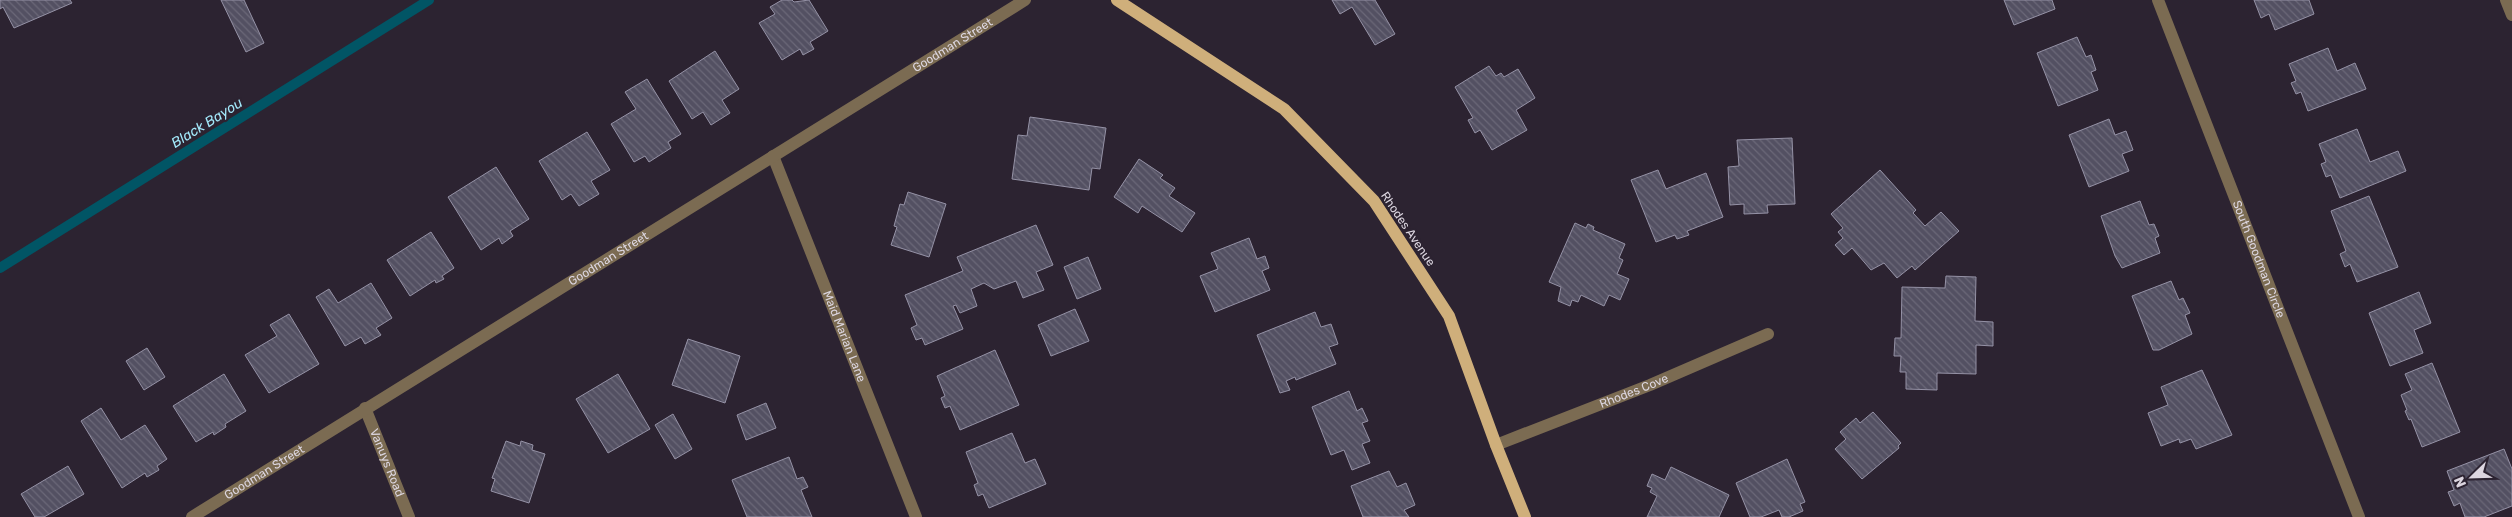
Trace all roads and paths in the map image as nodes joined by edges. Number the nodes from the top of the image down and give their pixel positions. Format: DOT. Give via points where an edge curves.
graph roads {
  1 [pos="1026,0"];
  2 [pos="1117,0"];
  3 [pos="2158,0"];
  4 [pos="2506,0"];
  5 [pos="2512,15"];
  6 [pos="773,156"];
  7 [pos="1768,334"];
  8 [pos="366,408"];
  9 [pos="1496,445"];
  10 [pos="192,517"];
  11 [pos="409,517"];
  12 [pos="916,517"];
  13 [pos="1525,517"];
  14 [pos="2359,517"];
  1 -- 6 [label="street, Goodman Street"];
  2 -- 9 [label="main road, Rhodes Avenue" via="1284,109 1374,201 1449,316"];
  3 -- 14 [label="street, South Goodman Circle"];
  4 -- 5 [label="street"];
  6 -- 8 [label="street, Goodman Street"];
  6 -- 12 [label="street, Maid Marian Lane"];
  7 -- 9 [label="street, Rhodes Cove" via="1650,385"];
  8 -- 10 [label="street, Goodman Street"];
  8 -- 11 [label="street, Vanuys Road"];
  9 -- 13 [label="main road, Rhodes Avenue"];
}
